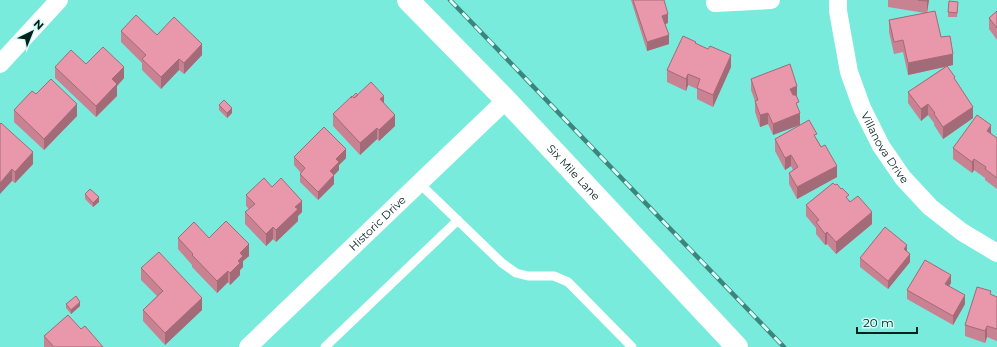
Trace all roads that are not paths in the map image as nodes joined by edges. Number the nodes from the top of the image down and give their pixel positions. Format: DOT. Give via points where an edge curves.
graph roads {
  1 [pos="59,0"];
  2 [pos="408,0"];
  3 [pos="771,0"];
  4 [pos="838,0"];
  5 [pos="715,3"];
  6 [pos="0,64"];
  7 [pos="506,100"];
  8 [pos="419,183"];
  9 [pos="458,220"];
  10 [pos="997,253"];
  11 [pos="248,347"];
  12 [pos="325,347"];
  13 [pos="632,347"];
  14 [pos="736,347"];
  1 -- 6 [label="street"];
  2 -- 7 [label="street, Six Mile Lane"];
  3 -- 5 [label="street"];
  4 -- 10 [label="street, Villanova Drive" via="849,72 862,108 881,146 903,178 930,207 962,232"];
  7 -- 8 [label="street, Historic Drive"];
  7 -- 14 [label="street, Six Mile Lane"];
  8 -- 9 [label="lane"];
  8 -- 11 [label="street, Historic Drive"];
  9 -- 12 [label="lane"];
  9 -- 13 [label="lane" via="502,263 516,273 528,276 554,276 568,282"];
}
